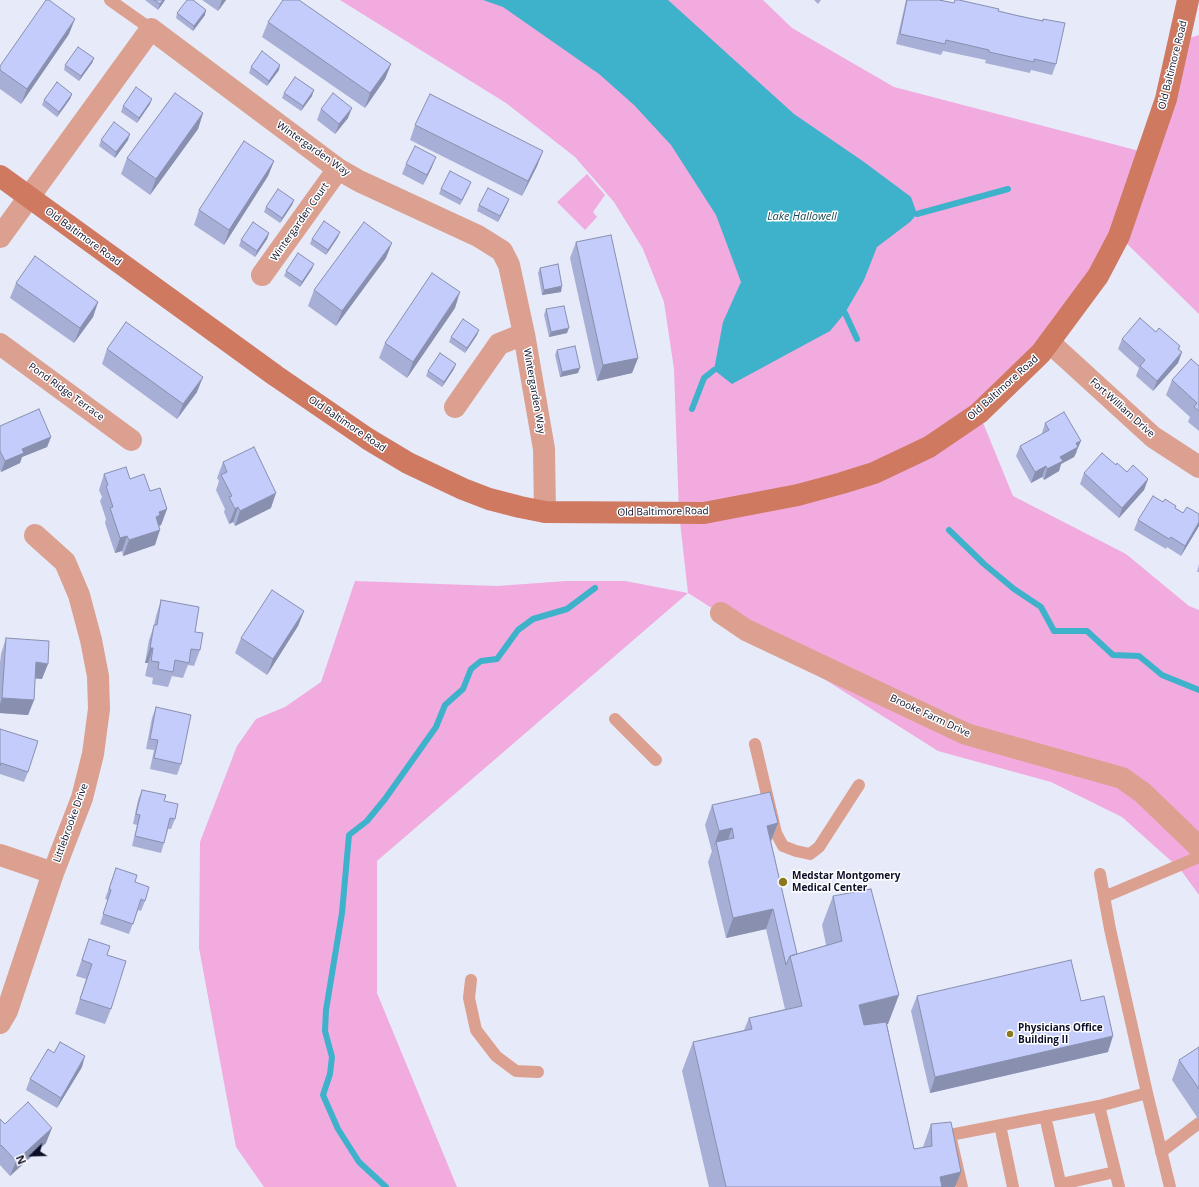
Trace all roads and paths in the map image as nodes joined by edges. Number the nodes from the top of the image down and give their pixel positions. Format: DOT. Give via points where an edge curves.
graph roads {
  1 [pos="110,0"];
  2 [pos="1188,0"];
  3 [pos="151,29"];
  4 [pos="338,169"];
  5 [pos="0,176"];
  6 [pos="28,197"];
  7 [pos="0,237"];
  8 [pos="262,276"];
  9 [pos="524,334"];
  10 [pos="1049,342"];
  11 [pos="0,344"];
  12 [pos="455,407"];
  13 [pos="132,440"];
  14 [pos="1199,467"];
  15 [pos="546,512"];
  16 [pos="35,535"];
  17 [pos="721,613"];
  18 [pos="615,719"];
  19 [pos="755,744"];
  20 [pos="656,760"];
  21 [pos="859,785"];
  22 [pos="1199,847"];
  23 [pos="0,855"];
  24 [pos="1199,857"];
  25 [pos="53,873"];
  26 [pos="1100,874"];
  27 [pos="1104,897"];
  28 [pos="471,980"];
  29 [pos="0,1023"];
  30 [pos="538,1072"];
  31 [pos="1146,1093"];
  32 [pos="1099,1106"];
  33 [pos="1045,1116"];
  34 [pos="1199,1123"];
  35 [pos="1000,1125"];
  36 [pos="1161,1152"];
  37 [pos="1115,1172"];
  38 [pos="1061,1185"];
  39 [pos="962,1187"];
  40 [pos="1013,1187"];
  41 [pos="1119,1187"];
  42 [pos="1170,1187"];
  1 -- 3 [label="lane"];
  2 -- 10 [label="street, Old Baltimore Road" via="1166,99 1119,236 1098,276"];
  3 -- 4 [label="street, Wintergarden Way"];
  3 -- 6 [label="street"];
  4 -- 8 [label="street, Wintergarden Court"];
  4 -- 9 [label="street, Wintergarden Way" via="478,236 502,251 509,265"];
  5 -- 6 [label="street, Old Baltimore Road"];
  6 -- 7 [label="street"];
  6 -- 15 [label="street, Old Baltimore Road" via="276,376 368,439 408,463 463,489 489,499"];
  9 -- 12 [label="street" via="499,344"];
  9 -- 15 [label="street, Wintergarden Way" via="544,448"];
  10 -- 14 [label="street, Fort William Drive" via="1153,436"];
  10 -- 15 [label="street, Old Baltimore Road" via="1041,353 979,413 929,447 874,473 798,495 704,513"];
  11 -- 13 [label="street, Pond Ridge Terrace"];
  16 -- 25 [label="street, Littlebrooke Drive" via="65,562 79,595 98,676 99,709 93,754 82,798"];
  17 -- 22 [label="street, Brooke Farm Drive" via="746,630 966,734 1122,778 1144,793"];
  18 -- 20 [label="lane"];
  19 -- 21 [label="lane" via="776,833 783,846 810,854 819,847"];
  23 -- 25 [label="street"];
  24 -- 27 [label="lane"];
  25 -- 29 [label="street, Littlebrooke Drive" via="8,1011"];
  26 -- 27 [label="lane"];
  27 -- 31 [label="lane"];
  28 -- 30 [label="lane" via="469,998 476,1030 496,1056 516,1071"];
  31 -- 32 [label="lane"];
  31 -- 36 [label="lane"];
  32 -- 33 [label="lane"];
  32 -- 37 [label="lane"];
  33 -- 35 [label="lane"];
  33 -- 38 [label="lane"];
  34 -- 36 [label="lane"];
  35 -- 39 [label="lane" via="950,1135"];
  35 -- 40 [label="lane"];
  36 -- 42 [label="lane"];
  37 -- 38 [label="lane"];
  37 -- 41 [label="lane"];
}
